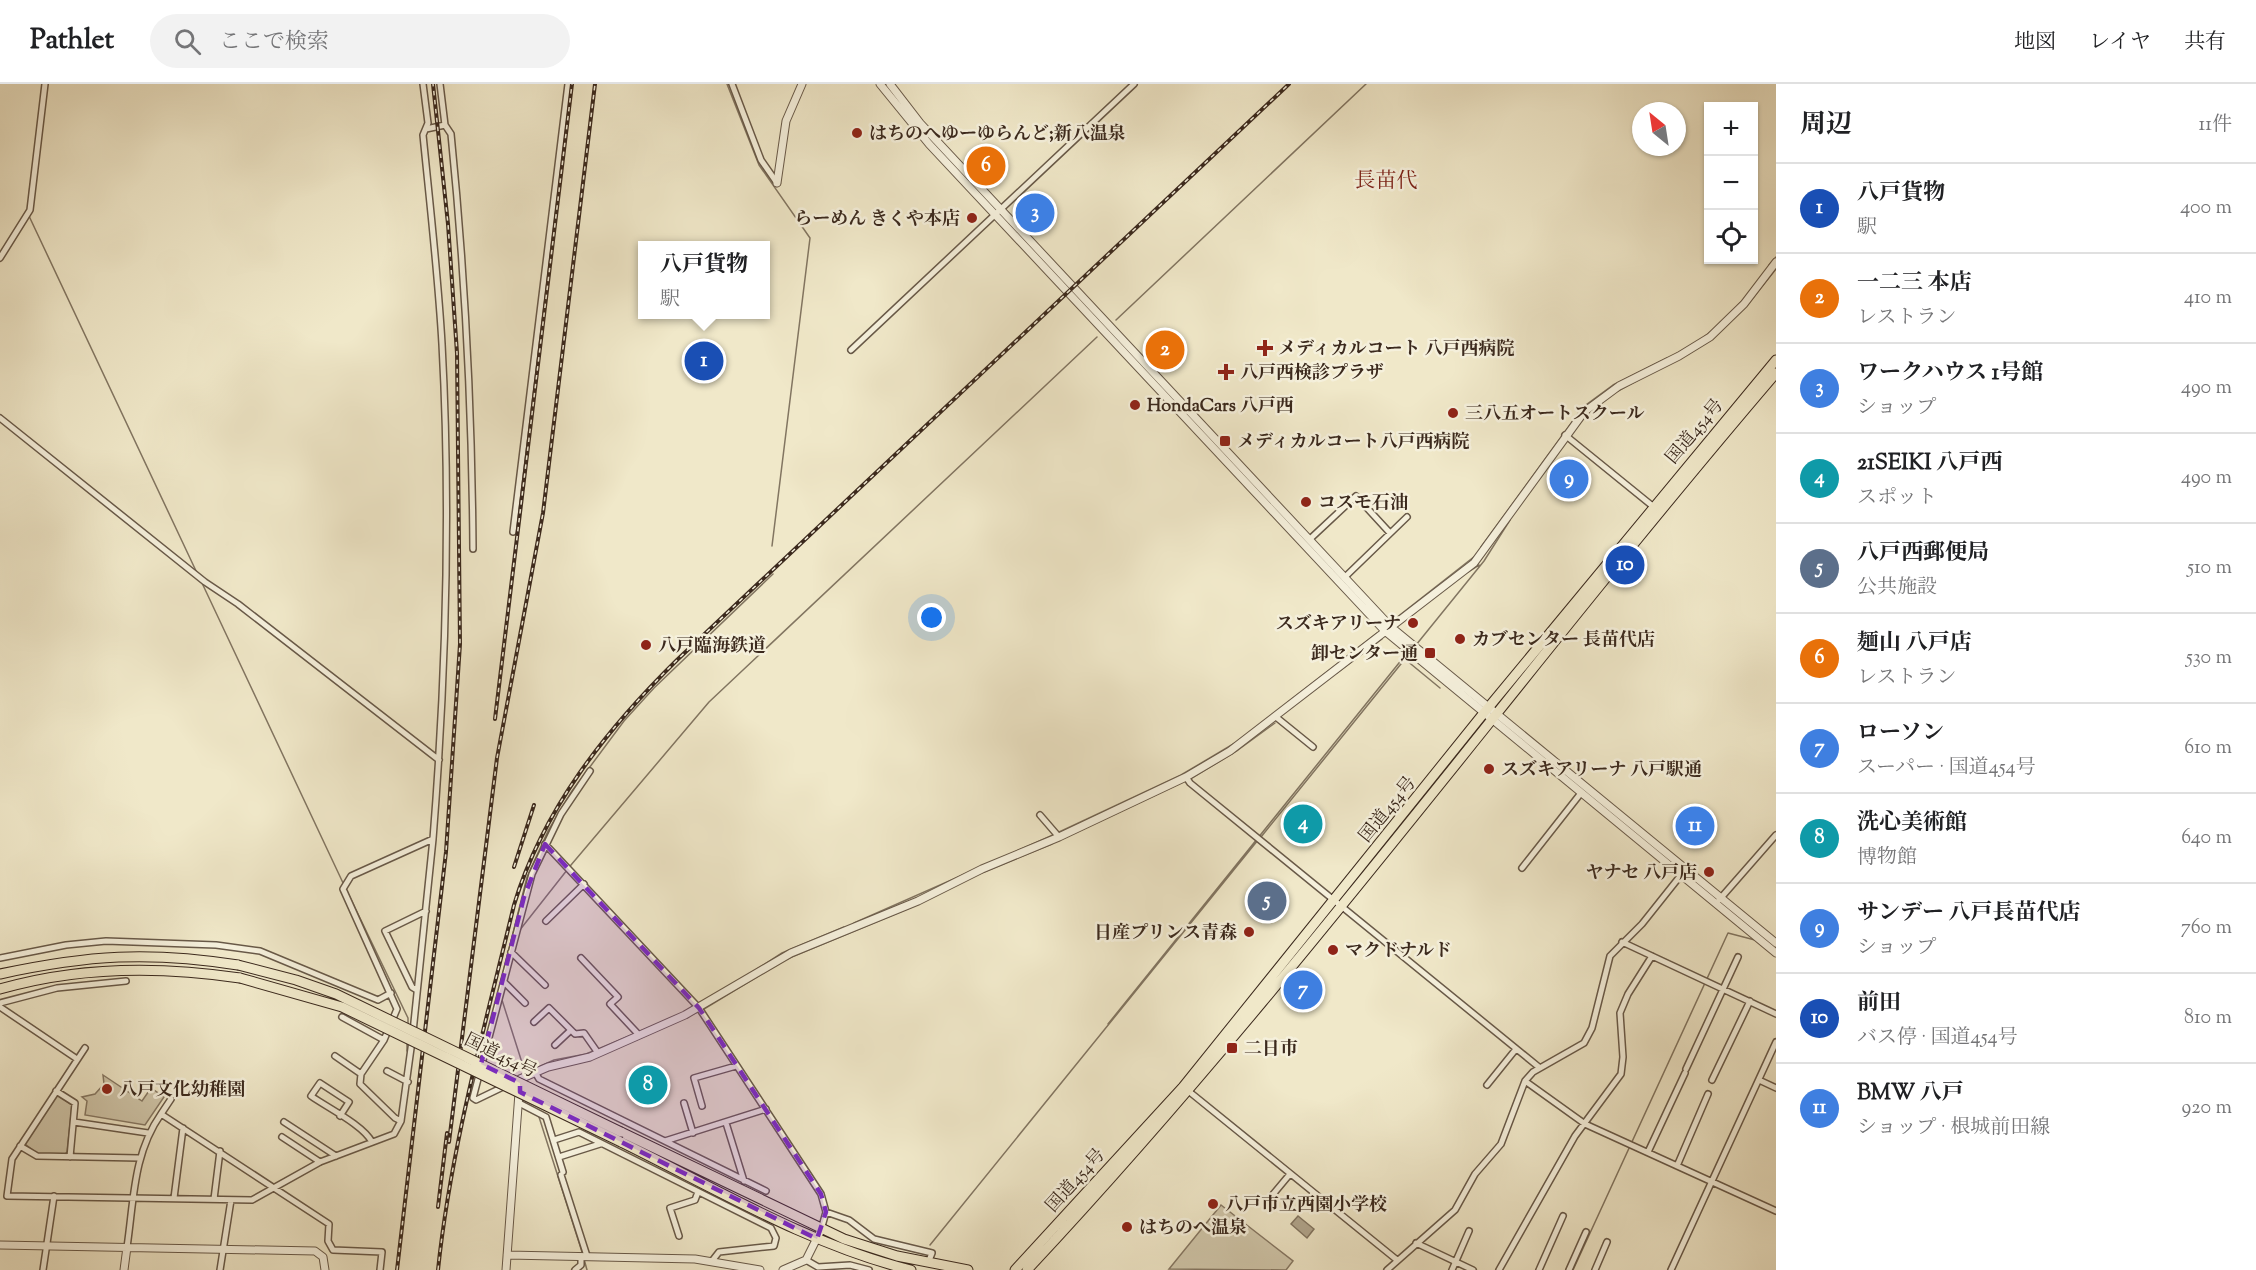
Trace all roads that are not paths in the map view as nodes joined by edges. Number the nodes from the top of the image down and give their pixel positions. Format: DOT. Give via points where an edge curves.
graph roads {
  1 [pos="45,84"];
  2 [pos="423,84"];
  3 [pos="440,84"];
  4 [pos="568,84"];
  5 [pos="732,84"];
  6 [pos="802,84"];
  7 [pos="880,84"];
  8 [pos="891,84"];
  9 [pos="1134,84"];
  10 [pos="445,125"];
  11 [pos="426,129"];
  12 [pos="777,183"];
  13 [pos="998,212"];
  14 [pos="0,258"];
  15 [pos="1776,262"];
  16 [pos="851,350"];
  17 [pos="1776,360"];
  18 [pos="1776,373"];
  19 [pos="0,418"];
  20 [pos="1565,435"];
  21 [pos="1657,509"];
  22 [pos="1407,517"];
  23 [pos="513,532"];
  24 [pos="1390,533"];
  25 [pos="1310,539"];
  26 [pos="473,549"];
  27 [pos="1345,577"];
  28 [pos="1388,629"];
  29 [pos="1486,711"];
  30 [pos="1276,717"];
  31 [pos="1494,718"];
  32 [pos="1313,747"];
  33 [pos="439,760"];
  34 [pos="590,771"];
  35 [pos="1186,777"];
  36 [pos="1581,794"];
  37 [pos="1040,815"];
  38 [pos="1776,835"];
  39 [pos="1059,837"];
  40 [pos="433,839"];
  41 [pos="1774,843"];
  42 [pos="545,844"];
  43 [pos="1522,868"];
  44 [pos="1681,875"];
  45 [pos="584,884"];
  46 [pos="1719,901"];
  47 [pos="1337,904"];
  48 [pos="426,911"];
  49 [pos="546,921"];
  50 [pos="1749,926"];
  51 [pos="1622,942"];
  52 [pos="1776,943"];
  53 [pos="511,952"];
  54 [pos="1776,953"];
  55 [pos="1652,956"];
  56 [pos="1738,957"];
  57 [pos="0,958"];
  58 [pos="581,958"];
  59 [pos="0,974"];
  60 [pos="126,981"];
  61 [pos="504,982"];
  62 [pos="545,986"];
  63 [pos="0,989"];
  64 [pos="1723,989"];
  65 [pos="417,990"];
  66 [pos="391,993"];
  67 [pos="1750,1001"];
  68 [pos="525,1003"];
  69 [pos="0,1005"];
  70 [pos="699,1008"];
  71 [pos="1776,1014"];
  72 [pos="342,1017"];
  73 [pos="534,1022"];
  74 [pos="571,1030"];
  75 [pos="639,1035"];
  76 [pos="384,1040"];
  77 [pos="1776,1042"];
  78 [pos="555,1045"];
  79 [pos="85,1048"];
  80 [pos="1516,1049"];
  81 [pos="598,1053"];
  82 [pos="334,1056"];
  83 [pos="77,1059"];
  84 [pos="736,1066"];
  85 [pos="1540,1068"];
  86 [pos="387,1071"];
  87 [pos="535,1072"];
  88 [pos="361,1074"];
  89 [pos="520,1079"];
  90 [pos="1712,1080"];
  91 [pos="1759,1080"];
  92 [pos="408,1082"];
  93 [pos="1525,1082"];
  94 [pos="1487,1085"];
  95 [pos="1776,1088"];
  96 [pos="1186,1089"];
  97 [pos="56,1091"];
  98 [pos="1708,1094"];
  99 [pos="171,1099"];
  100 [pos="519,1103"];
  101 [pos="684,1103"];
  102 [pos="702,1106"];
  103 [pos="766,1109"];
  104 [pos="161,1114"];
  105 [pos="340,1116"];
  106 [pos="401,1121"];
  107 [pos="74,1122"];
  108 [pos="284,1122"];
  109 [pos="726,1123"];
  110 [pos="1585,1124"];
  111 [pos="183,1128"];
  112 [pos="148,1133"];
  113 [pos="693,1133"];
  114 [pos="282,1137"];
  115 [pos="621,1137"];
  116 [pos="554,1140"];
  117 [pos="665,1141"];
  118 [pos="372,1142"];
  119 [pos="601,1143"];
  120 [pos="20,1146"];
  121 [pos="220,1152"];
  122 [pos="1648,1152"];
  123 [pos="336,1156"];
  124 [pos="69,1157"];
  125 [pos="559,1157"];
  126 [pos="140,1158"];
  127 [pos="320,1162"];
  128 [pos="1677,1166"];
  129 [pos="1290,1174"];
  130 [pos="744,1181"];
  131 [pos="1711,1182"];
  132 [pos="274,1187"];
  133 [pos="766,1191"];
  134 [pos="698,1192"];
  135 [pos="54,1196"];
  136 [pos="134,1198"];
  137 [pos="174,1198"];
  138 [pos="1270,1198"];
  139 [pos="214,1199"];
  140 [pos="231,1200"];
  141 [pos="1776,1211"];
  142 [pos="826,1212"];
  143 [pos="1563,1216"];
  144 [pos="1469,1231"];
  145 [pos="1586,1232"];
  146 [pos="819,1234"];
  147 [pos="679,1236"];
  148 [pos="1607,1242"];
  149 [pos="1416,1243"];
  150 [pos="0,1245"];
  151 [pos="47,1245"];
  152 [pos="127,1247"];
  153 [pos="224,1249"];
  154 [pos="507,1255"];
  155 [pos="584,1256"];
  156 [pos="806,1260"];
  157 [pos="1397,1260"];
  158 [pos="712,1261"];
  159 [pos="1456,1262"];
  160 [pos="928,1263"];
  161 [pos="1028,1267"];
  162 [pos="44,1270"];
  163 [pos="124,1270"];
  164 [pos="220,1270"];
  165 [pos="325,1270"];
  166 [pos="380,1270"];
  167 [pos="506,1270"];
  168 [pos="575,1270"];
  169 [pos="760,1270"];
  170 [pos="783,1270"];
  171 [pos="869,1270"];
  172 [pos="911,1270"];
  173 [pos="968,1270"];
  174 [pos="1015,1270"];
  175 [pos="1387,1270"];
  176 [pos="1452,1270"];
  177 [pos="1473,1270"];
  178 [pos="1499,1270"];
  179 [pos="1539,1270"];
  180 [pos="1569,1270"];
  181 [pos="1594,1270"];
  182 [pos="1671,1270"];
  1 -- 14 [label="street" via="30,211"];
  2 -- 11 [label="street"];
  3 -- 10 [label="street"];
  4 -- 23 [label="street"];
  5 -- 12 [label="street" via="761,160"];
  6 -- 12 [label="street" via="786,121"];
  7 -- 13 [label="street" via="929,144"];
  8 -- 13 [label="street"];
  9 -- 13 [label="street"];
  10 -- 11 [label="street"];
  10 -- 26 [label="street" via="452,135 460,226"];
  11 -- 33 [label="street" via="423,135 442,344 445,451 444,669"];
  13 -- 16 [label="street"];
  13 -- 25 [label="street"];
  13 -- 28 [label="street"];
  15 -- 20 [label="street" via="1744,304 1710,337 1605,394"];
  17 -- 21 [label="highway, 国道454号"];
  18 -- 21 [label="highway, 国道454号"];
  19 -- 33 [label="street" via="205,582"];
  20 -- 21 [label="street"];
  20 -- 28 [label="street" via="1482,555"];
  21 -- 29 [label="highway, 国道454号"];
  21 -- 31 [label="highway, 国道454号"];
  22 -- 24 [label="street"];
  24 -- 25 [label="street" via="1356,496"];
  24 -- 27 [label="street"];
  25 -- 27 [label="street"];
  27 -- 28 [label="street"];
  28 -- 29 [label="street"];
  28 -- 30 [label="street"];
  29 -- 31 [label="street"];
  29 -- 47 [label="highway, 国道454号"];
  30 -- 32 [label="street"];
  30 -- 35 [label="street"];
  31 -- 36 [label="street"];
  31 -- 46 [label="street"];
  31 -- 47 [label="highway, 国道454号"];
  33 -- 40 [label="street"];
  34 -- 42 [label="street"];
  35 -- 39 [label="street"];
  35 -- 47 [label="street"];
  36 -- 43 [label="street"];
  36 -- 44 [label="street"];
  37 -- 39 [label="street"];
  38 -- 41 [label="street"];
  39 -- 70 [label="street" via="791,953"];
  40 -- 48 [label="street"];
  40 -- 66 [label="street" via="351,876 343,889"];
  41 -- 46 [label="street"];
  42 -- 45 [label="street"];
  42 -- 53 [label="street" via="524,897"];
  44 -- 46 [label="street"];
  44 -- 51 [label="street" via="1642,924"];
  45 -- 49 [label="street"];
  45 -- 70 [label="street"];
  46 -- 50 [label="street"];
  47 -- 80 [label="street"];
  47 -- 96 [label="highway, 国道454号"];
  48 -- 65 [label="street"];
  48 -- 65 [label="street" via="385,931"];
  50 -- 52 [label="street"];
  50 -- 54 [label="street"];
  51 -- 55 [label="street"];
  51 -- 85 [label="street" via="1607,964 1588,1037 1577,1048"];
  53 -- 61 [label="street"];
  53 -- 62 [label="street"];
  55 -- 64 [label="street"];
  55 -- 110 [label="street" via="1620,1013 1621,1074"];
  56 -- 64 [label="street"];
  57 -- 66 [label="street" via="95,941 206,944 260,951 378,1000"];
  58 -- 75 [label="street" via="618,997 610,1004"];
  59 -- 115 [label="highway, 国道454号, bridge" via="51,963 142,955 238,965 296,980 345,998"];
  60 -- 69 [label="street" via="57,988"];
  61 -- 68 [label="street"];
  61 -- 89 [label="street" via="473,1098"];
  63 -- 115 [label="highway, 国道454号, bridge" via="70,974 124,969 240,978 342,1006"];
  64 -- 67 [label="street"];
  64 -- 122 [label="street"];
  65 -- 92 [label="street"];
  66 -- 76 [label="street" via="397,1009"];
  67 -- 71 [label="street"];
  67 -- 90 [label="street"];
  69 -- 83 [label="street"];
  70 -- 75 [label="street"];
  70 -- 84 [label="street"];
  72 -- 76 [label="street"];
  73 -- 74 [label="street" via="549,1008"];
  74 -- 78 [label="street"];
  74 -- 81 [label="street" via="574,1034 584,1033"];
  75 -- 81 [label="street"];
  76 -- 88 [label="street"];
  77 -- 91 [label="street"];
  79 -- 83 [label="street"];
  80 -- 85 [label="street"];
  80 -- 94 [label="street"];
  81 -- 87 [label="street"];
  82 -- 88 [label="street"];
  83 -- 97 [label="street"];
  84 -- 102 [label="street" via="694,1078"];
  84 -- 103 [label="street"];
  85 -- 93 [label="street"];
  86 -- 92 [label="street"];
  87 -- 89 [label="street"];
  87 -- 117 [label="street" via="539,1079"];
  88 -- 106 [label="street" via="362,1089"];
  89 -- 100 [label="street"];
  91 -- 95 [label="street"];
  91 -- 131 [label="street"];
  92 -- 106 [label="street"];
  93 -- 110 [label="street"];
  93 -- 149 [label="street" via="1501,1144 1475,1174 1455,1210"];
  96 -- 129 [label="street"];
  96 -- 161 [label="highway, 国道454号"];
  97 -- 107 [label="street" via="75,1103"];
  97 -- 120 [label="street"];
  98 -- 128 [label="street"];
  99 -- 104 [label="street"];
  100 -- 116 [label="street" via="546,1117"];
  100 -- 154 [label="street"];
  101 -- 113 [label="street"];
  103 -- 109 [label="street"];
  103 -- 142 [label="street" via="821,1194"];
  104 -- 111 [label="street"];
  104 -- 112 [label="street"];
  105 -- 105 [label="street" via="311,1096 320,1083 349,1102"];
  105 -- 118 [label="street" via="368,1134"];
  106 -- 118 [label="street" via="394,1134"];
  107 -- 112 [label="street"];
  107 -- 124 [label="street"];
  108 -- 123 [label="street"];
  109 -- 113 [label="street"];
  109 -- 130 [label="street"];
  110 -- 122 [label="street"];
  110 -- 178 [label="street"];
  111 -- 121 [label="street"];
  111 -- 137 [label="street"];
  112 -- 126 [label="street"];
  113 -- 117 [label="street"];
  114 -- 127 [label="street"];
  115 -- 146 [label="highway, 国道454号"];
  116 -- 119 [label="street" via="579,1132"];
  116 -- 125 [label="street"];
  117 -- 130 [label="street"];
  118 -- 123 [label="street"];
  119 -- 125 [label="street"];
  119 -- 134 [label="street"];
  120 -- 124 [label="street" via="37,1156"];
  120 -- 135 [label="street" via="12,1159 7,1196"];
  121 -- 132 [label="street"];
  121 -- 139 [label="street"];
  122 -- 128 [label="street"];
  123 -- 127 [label="street"];
  124 -- 126 [label="street"];
  125 -- 155 [label="street"];
  126 -- 136 [label="street"];
  127 -- 132 [label="street"];
  128 -- 131 [label="street"];
  129 -- 138 [label="street"];
  129 -- 157 [label="street"];
  130 -- 133 [label="street"];
  131 -- 141 [label="street"];
  131 -- 182 [label="street"];
  132 -- 140 [label="street" via="252,1200"];
  132 -- 166 [label="street" via="329,1224 328,1241 333,1250 382,1252"];
  134 -- 147 [label="street" via="695,1200 670,1208"];
  134 -- 158 [label="street" via="771,1228 776,1238 774,1246 719,1252"];
  135 -- 136 [label="street"];
  135 -- 151 [label="street"];
  136 -- 137 [label="street"];
  136 -- 152 [label="street"];
  137 -- 139 [label="street"];
  139 -- 140 [label="street"];
  140 -- 153 [label="street"];
  142 -- 146 [label="street"];
  142 -- 160 [label="street" via="849,1220 874,1239 932,1253"];
  143 -- 179 [label="street"];
  144 -- 159 [label="street"];
  145 -- 180 [label="street"];
  146 -- 156 [label="street"];
  146 -- 160 [label="highway, 国道454号"];
  146 -- 172 [label="highway, 国道454号" via="880,1263"];
  148 -- 181 [label="street"];
  149 -- 157 [label="street"];
  149 -- 159 [label="street"];
  150 -- 151 [label="street"];
  151 -- 152 [label="street"];
  151 -- 162 [label="street"];
  152 -- 153 [label="street"];
  152 -- 163 [label="street"];
  153 -- 164 [label="street"];
  153 -- 165 [label="street" via="315,1251 323,1257"];
  154 -- 155 [label="street"];
  154 -- 167 [label="street"];
  155 -- 158 [label="street"];
  155 -- 168 [label="street"];
  156 -- 170 [label="street"];
  156 -- 171 [label="street" via="818,1267 850,1265"];
  157 -- 175 [label="street"];
  158 -- 169 [label="street"];
  159 -- 176 [label="street"];
  159 -- 177 [label="street"];
  160 -- 173 [label="highway, 国道454号"];
  161 -- 174 [label="highway, 国道454号"];
}
